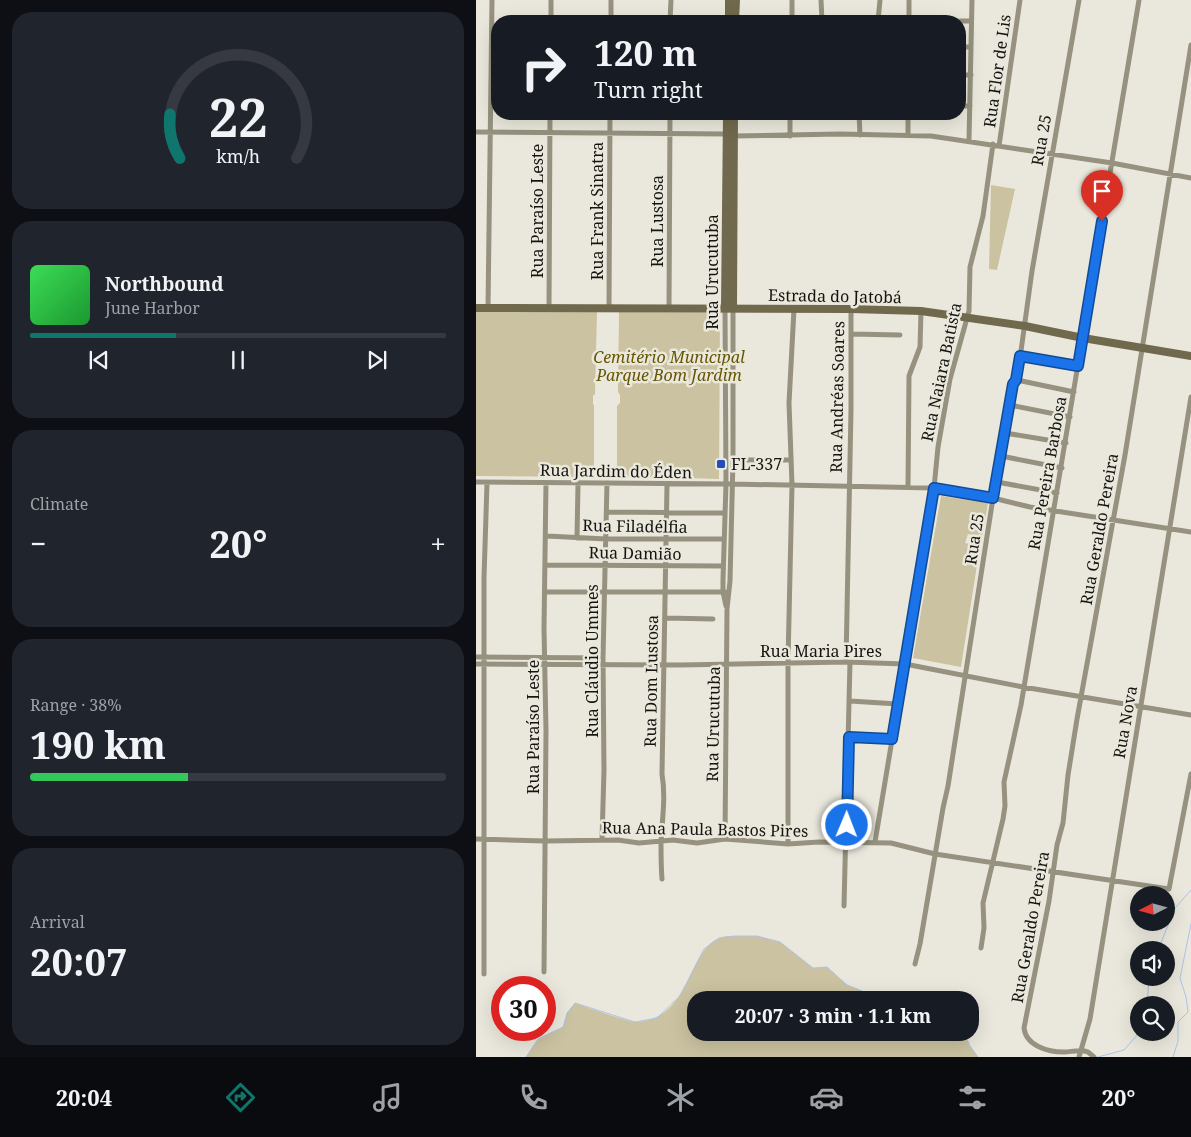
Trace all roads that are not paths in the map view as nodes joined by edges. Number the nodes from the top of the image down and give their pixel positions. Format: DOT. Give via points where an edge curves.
graph roads {
  1 [pos="492,0"];
  2 [pos="551,0"];
  3 [pos="611,0"];
  4 [pos="671,0"];
  5 [pos="729,0"];
  6 [pos="736,0"];
  7 [pos="792,0"];
  8 [pos="821,0"];
  9 [pos="880,0"];
  10 [pos="909,0"];
  11 [pos="972,0"];
  12 [pos="1020,0"];
  13 [pos="1079,0"];
  14 [pos="1139,0"];
  15 [pos="492,15"];
  16 [pos="551,15"];
  17 [pos="610,15"];
  18 [pos="670,15"];
  19 [pos="728,15"];
  20 [pos="735,15"];
  21 [pos="792,15"];
  22 [pos="822,15"];
  23 [pos="879,15"];
  24 [pos="909,15"];
  25 [pos="966,21"];
  26 [pos="971,21"];
  27 [pos="1191,45"];
  28 [pos="966,47"];
  29 [pos="971,47"];
  30 [pos="966,75"];
  31 [pos="971,75"];
  32 [pos="966,106"];
  33 [pos="970,106"];
  34 [pos="491,120"];
  35 [pos="550,120"];
  36 [pos="610,120"];
  37 [pos="670,120"];
  38 [pos="728,120"];
  39 [pos="733,120"];
  40 [pos="790,120"];
  41 [pos="859,120"];
  42 [pos="908,120"];
  43 [pos="476,132"];
  44 [pos="550,132"];
  45 [pos="610,132"];
  46 [pos="491,133"];
  47 [pos="670,134"];
  48 [pos="908,134"];
  49 [pos="860,135"];
  50 [pos="730,136"];
  51 [pos="790,136"];
  52 [pos="969,140"];
  53 [pos="996,145"];
  54 [pos="1051,153"];
  55 [pos="1112,163"];
  56 [pos="1169,174"];
  57 [pos="1191,178"];
  58 [pos="476,308"];
  59 [pos="488,308"];
  60 [pos="609,308"];
  61 [pos="669,308"];
  62 [pos="729,308"];
  63 [pos="549,309"];
  64 [pos="794,309"];
  65 [pos="851,309"];
  66 [pos="921,311"];
  67 [pos="966,318"];
  68 [pos="1025,326"];
  69 [pos="851,334"];
  70 [pos="900,335"];
  71 [pos="1083,338"];
  72 [pos="1141,347"];
  73 [pos="1020,356"];
  74 [pos="1191,356"];
  75 [pos="1078,366"];
  76 [pos="1016,380"];
  77 [pos="1074,392"];
  78 [pos="1191,397"];
  79 [pos="1010,405"];
  80 [pos="1070,417"];
  81 [pos="1005,433"];
  82 [pos="1066,443"];
  83 [pos="1001,456"];
  84 [pos="733,460"];
  85 [pos="791,460"];
  86 [pos="1062,468"];
  87 [pos="476,482"];
  88 [pos="997,482"];
  89 [pos="487,483"];
  90 [pos="546,483"];
  91 [pos="607,483"];
  92 [pos="578,484"];
  93 [pos="668,484"];
  94 [pos="728,484"];
  95 [pos="792,485"];
  96 [pos="849,486"];
  97 [pos="908,487"];
  98 [pos="934,488"];
  99 [pos="1057,493"];
  100 [pos="993,498"];
  101 [pos="1054,511"];
  102 [pos="607,512"];
  103 [pos="667,513"];
  104 [pos="724,513"];
  105 [pos="1113,520"];
  106 [pos="1169,528"];
  107 [pos="1191,532"];
  108 [pos="546,536"];
  109 [pos="577,538"];
  110 [pos="606,539"];
  111 [pos="666,539"];
  112 [pos="724,539"];
  113 [pos="546,565"];
  114 [pos="605,565"];
  115 [pos="666,566"];
  116 [pos="723,566"];
  117 [pos="545,592"];
  118 [pos="605,592"];
  119 [pos="666,592"];
  120 [pos="723,592"];
  121 [pos="729,593"];
  122 [pos="727,609"];
  123 [pos="666,618"];
  124 [pos="713,619"];
  125 [pos="476,657"];
  126 [pos="545,658"];
  127 [pos="603,658"];
  128 [pos="484,660"];
  129 [pos="788,662"];
  130 [pos="848,662"];
  131 [pos="476,664"];
  132 [pos="546,664"];
  133 [pos="603,664"];
  134 [pos="728,664"];
  135 [pos="905,664"];
  136 [pos="664,665"];
  137 [pos="965,676"];
  138 [pos="1024,687"];
  139 [pos="1081,696"];
  140 [pos="850,701"];
  141 [pos="898,704"];
  142 [pos="1140,706"];
  143 [pos="1191,715"];
  144 [pos="849,737"];
  145 [pos="892,739"];
  146 [pos="1191,774"];
  147 [pos="476,839"];
  148 [pos="725,839"];
  149 [pos="484,840"];
  150 [pos="602,840"];
  151 [pos="545,841"];
  152 [pos="661,842"];
  153 [pos="846,842"];
  154 [pos="875,842"];
  155 [pos="788,844"];
  156 [pos="935,854"];
  157 [pos="993,862"];
  158 [pos="1053,872"];
  159 [pos="662,879"];
  160 [pos="1113,880"];
  161 [pos="844,906"];
  162 [pos="980,948"];
  163 [pos="915,964"];
  164 [pos="544,972"];
  165 [pos="484,974"];
  166 [pos="1080,1054"];
  167 [pos="1094,1057"];
  1 -- 15 [label="street"];
  2 -- 16 [label="street"];
  3 -- 17 [label="street"];
  4 -- 18 [label="street"];
  5 -- 19 [label="street"];
  6 -- 20 [label="street"];
  7 -- 21 [label="street"];
  8 -- 22 [label="street"];
  9 -- 23 [label="street"];
  10 -- 24 [label="street"];
  11 -- 26 [label="street"];
  12 -- 53 [label="street, Rua Flor de Lis"];
  13 -- 54 [label="street, Rua 25"];
  14 -- 55 [label="street, Rua Pereira Barbosa"];
  25 -- 26 [label="street"];
  26 -- 29 [label="street"];
  27 -- 56 [label="street, Rua Geraldo Pereira"];
  28 -- 29 [label="street"];
  29 -- 31 [label="street"];
  30 -- 31 [label="street"];
  31 -- 33 [label="street"];
  32 -- 33 [label="street"];
  33 -- 52 [label="street"];
  34 -- 46 [label="street"];
  35 -- 44 [label="street, Rua Paraíso Leste"];
  36 -- 45 [label="street, Rua Frank Sinatra"];
  37 -- 47 [label="street, Rua Lustosa"];
  38 -- 50 [label="street, Rua Urucutuba"];
  39 -- 50 [label="street, Rua Urucutuba"];
  40 -- 51 [label="street"];
  41 -- 49 [label="street"];
  42 -- 48 [label="street"];
  43 -- 46 [label="street"];
  44 -- 45 [label="street"];
  44 -- 46 [label="street"];
  44 -- 63 [label="street, Rua Paraíso Leste"];
  45 -- 47 [label="street"];
  45 -- 60 [label="street, Rua Frank Sinatra"];
  46 -- 59 [label="street"];
  47 -- 50 [label="street"];
  47 -- 61 [label="street, Rua Lustosa"];
  48 -- 49 [label="street"];
  48 -- 52 [label="street"];
  49 -- 51 [label="street"];
  50 -- 51 [label="street"];
  50 -- 62 [label="street, Rua Urucutuba"];
  52 -- 53 [label="street"];
  53 -- 54 [label="street"];
  53 -- 67 [label="street, Rua Naiara Batista" via="970,267"];
  54 -- 55 [label="street"];
  54 -- 68 [label="street, Rua 25"];
  55 -- 56 [label="street"];
  55 -- 71 [label="street, Rua Pereira Barbosa"];
  56 -- 57 [label="street"];
  56 -- 72 [label="street, Rua Geraldo Pereira"];
  58 -- 59 [label="street, Estrada do Jatobá"];
  59 -- 63 [label="street, Estrada do Jatobá"];
  60 -- 61 [label="street, Estrada do Jatobá"];
  60 -- 63 [label="street, Estrada do Jatobá"];
  61 -- 62 [label="street, Estrada do Jatobá"];
  62 -- 64 [label="street, Estrada do Jatobá"];
  62 -- 84 [label="street, Rua Urucutuba"];
  62 -- 94 [label="street, Rua Urucutuba"];
  64 -- 65 [label="street, Estrada do Jatobá"];
  64 -- 85 [label="street" via="789,403"];
  65 -- 66 [label="street, Estrada do Jatobá"];
  65 -- 69 [label="street, Rua Andréas Soares"];
  66 -- 67 [label="street, Estrada do Jatobá"];
  66 -- 97 [label="street" via="920,347 909,376"];
  67 -- 68 [label="street, Estrada do Jatobá"];
  67 -- 98 [label="street, Rua Naiara Batista" via="948,389"];
  68 -- 71 [label="street, Estrada do Jatobá"];
  68 -- 73 [label="street, Rua 25"];
  69 -- 70 [label="street"];
  69 -- 96 [label="street, Rua Andréas Soares"];
  71 -- 72 [label="street, Estrada do Jatobá"];
  71 -- 75 [label="street, Rua Pereira Barbosa"];
  72 -- 74 [label="street, Estrada do Jatobá"];
  72 -- 105 [label="street, Rua Geraldo Pereira"];
  73 -- 75 [label="street"];
  73 -- 76 [label="street, Rua 25"];
  75 -- 77 [label="street, Rua Pereira Barbosa"];
  76 -- 77 [label="street"];
  76 -- 79 [label="street, Rua 25"];
  77 -- 80 [label="street, Rua Pereira Barbosa"];
  78 -- 106 [label="street, Rua Nova"];
  79 -- 80 [label="street"];
  79 -- 81 [label="street, Rua 25"];
  80 -- 82 [label="street, Rua Pereira Barbosa"];
  81 -- 82 [label="street"];
  81 -- 83 [label="street, Rua 25"];
  82 -- 86 [label="street, Rua Pereira Barbosa"];
  83 -- 86 [label="street"];
  83 -- 88 [label="street, Rua 25"];
  84 -- 85 [label="street"];
  84 -- 94 [label="street, Rua Urucutuba"];
  85 -- 95 [label="street"];
  86 -- 99 [label="street, Rua Pereira Barbosa"];
  87 -- 89 [label="street, Rua Jardim do Éden"];
  88 -- 99 [label="street"];
  88 -- 100 [label="street, Rua 25"];
  89 -- 90 [label="street, Rua Jardim do Éden"];
  89 -- 128 [label="street"];
  90 -- 92 [label="street, Rua Jardim do Éden"];
  90 -- 108 [label="street, Rua Paraíso Leste"];
  91 -- 92 [label="street, Rua Jardim do Éden"];
  91 -- 93 [label="street, Rua Jardim do Éden"];
  91 -- 102 [label="street, Rua Cláudio Ummes"];
  92 -- 109 [label="street"];
  93 -- 94 [label="street, Rua Jardim do Éden"];
  93 -- 103 [label="street, Rua Dom Lustosa"];
  94 -- 95 [label="street, Rua Jardim do Éden"];
  94 -- 104 [label="street, Rua Urucutuba"];
  94 -- 121 [label="street, Rua Urucutuba"];
  95 -- 96 [label="street, Rua Jardim do Éden"];
  95 -- 129 [label="street"];
  96 -- 97 [label="street, Rua Jardim do Éden"];
  96 -- 130 [label="street, Rua Andréas Soares"];
  97 -- 98 [label="street, Rua Jardim do Éden"];
  98 -- 100 [label="street, Rua Jardim do Éden"];
  98 -- 135 [label="street, Rua Naiara Batista"];
  99 -- 101 [label="street, Rua Pereira Barbosa"];
  100 -- 101 [label="street, Rua Jardim do Éden"];
  100 -- 137 [label="street, Rua 25"];
  101 -- 105 [label="street, Rua Jardim do Éden"];
  101 -- 138 [label="street, Rua Pereira Barbosa"];
  102 -- 103 [label="street"];
  102 -- 110 [label="street, Rua Cláudio Ummes"];
  103 -- 104 [label="street"];
  103 -- 111 [label="street, Rua Dom Lustosa"];
  104 -- 112 [label="street, Rua Urucutuba"];
  105 -- 106 [label="street, Rua Jardim do Éden"];
  105 -- 139 [label="street, Rua Geraldo Pereira"];
  106 -- 107 [label="street, Rua Jardim do Éden"];
  106 -- 142 [label="street, Rua Nova"];
  108 -- 109 [label="street, Rua Filadélfia"];
  108 -- 113 [label="street, Rua Paraíso Leste"];
  109 -- 110 [label="street, Rua Filadélfia"];
  110 -- 111 [label="street, Rua Filadélfia"];
  110 -- 114 [label="street, Rua Cláudio Ummes"];
  111 -- 112 [label="street, Rua Filadélfia"];
  111 -- 115 [label="street, Rua Dom Lustosa"];
  112 -- 116 [label="street, Rua Urucutuba"];
  113 -- 114 [label="street, Rua Damião"];
  113 -- 117 [label="street, Rua Paraíso Leste"];
  114 -- 115 [label="street, Rua Damião"];
  114 -- 118 [label="street, Rua Cláudio Ummes"];
  115 -- 116 [label="street, Rua Damião"];
  115 -- 119 [label="street, Rua Dom Lustosa"];
  116 -- 120 [label="street, Rua Urucutuba"];
  117 -- 118 [label="street"];
  117 -- 126 [label="street, Rua Paraíso Leste"];
  118 -- 119 [label="street"];
  118 -- 127 [label="street, Rua Cláudio Ummes"];
  119 -- 120 [label="street"];
  119 -- 123 [label="street, Rua Dom Lustosa"];
  120 -- 121 [label="street"];
  120 -- 122 [label="street, Rua Urucutuba"];
  121 -- 122 [label="street, Rua Urucutuba"];
  122 -- 134 [label="street, Rua Urucutuba"];
  123 -- 124 [label="street"];
  123 -- 136 [label="street, Rua Dom Lustosa"];
  125 -- 128 [label="street, Rua Maria Pires"];
  126 -- 127 [label="street, Rua Maria Pires"];
  126 -- 128 [label="street, Rua Maria Pires"];
  126 -- 132 [label="street, Rua Paraíso Leste"];
  127 -- 133 [label="street, Rua Cláudio Ummes"];
  128 -- 131 [label="street, Rua Maria Pires"];
  128 -- 132 [label="street, Rua Maria Pires"];
  128 -- 149 [label="street"];
  129 -- 130 [label="street, Rua Maria Pires"];
  129 -- 134 [label="street, Rua Maria Pires"];
  129 -- 155 [label="street"];
  130 -- 135 [label="street, Rua Maria Pires"];
  130 -- 140 [label="street"];
  132 -- 133 [label="street, Rua Maria Pires"];
  132 -- 151 [label="street, Rua Paraíso Leste"];
  133 -- 136 [label="street, Rua Maria Pires"];
  133 -- 150 [label="street, Rua Cláudio Ummes"];
  134 -- 136 [label="street, Rua Maria Pires"];
  134 -- 148 [label="street, Rua Urucutuba"];
  135 -- 137 [label="street, Rua Maria Pires"];
  135 -- 141 [label="street, Rua Naiara Batista"];
  136 -- 152 [label="street, Rua Dom Lustosa" via="664,816"];
  137 -- 138 [label="street, Rua Maria Pires"];
  137 -- 156 [label="street, Rua 25"];
  138 -- 139 [label="street, Rua Maria Pires"];
  138 -- 157 [label="street, Rua Pereira Barbosa" via="1004,782 1004,812"];
  139 -- 142 [label="street, Rua Maria Pires"];
  139 -- 158 [label="street, Rua Geraldo Pereira"];
  140 -- 141 [label="street"];
  140 -- 144 [label="street"];
  141 -- 145 [label="street, Rua Naiara Batista"];
  142 -- 143 [label="street, Rua Maria Pires"];
  142 -- 160 [label="street, Rua Nova"];
  144 -- 145 [label="street"];
  144 -- 153 [label="street"];
  145 -- 154 [label="street, Rua Naiara Batista"];
  146 -- 160 [label="street, Rua Ana Paula Bastos Pires" via="1169,889"];
  147 -- 149 [label="street, Rua Ana Paula Bastos Pires"];
  148 -- 152 [label="street, Rua Ana Paula Bastos Pires" via="706,843"];
  148 -- 155 [label="street, Rua Ana Paula Bastos Pires"];
  149 -- 151 [label="street, Rua Ana Paula Bastos Pires"];
  149 -- 165 [label="street"];
  150 -- 151 [label="street, Rua Ana Paula Bastos Pires"];
  150 -- 152 [label="street, Rua Ana Paula Bastos Pires"];
  151 -- 164 [label="street, Rua Paraíso Leste"];
  152 -- 159 [label="street, Rua Dom Lustosa"];
  153 -- 154 [label="street, Rua Ana Paula Bastos Pires"];
  153 -- 155 [label="street, Rua Ana Paula Bastos Pires"];
  153 -- 161 [label="street"];
  154 -- 156 [label="street, Rua Ana Paula Bastos Pires"];
  156 -- 157 [label="street, Rua Ana Paula Bastos Pires"];
  156 -- 163 [label="street, Rua 25"];
  157 -- 158 [label="street, Rua Ana Paula Bastos Pires"];
  157 -- 162 [label="street, Rua Pereira Barbosa" via="983,903 984,928"];
  158 -- 160 [label="street, Rua Ana Paula Bastos Pires"];
  158 -- 166 [label="street, Rua Geraldo Pereira" via="1024,1030 1031,1042 1050,1051"];
  160 -- 166 [label="street, Rua Nova" via="1090,1019"];
  166 -- 167 [label="street" via="1088,1052"];
}
